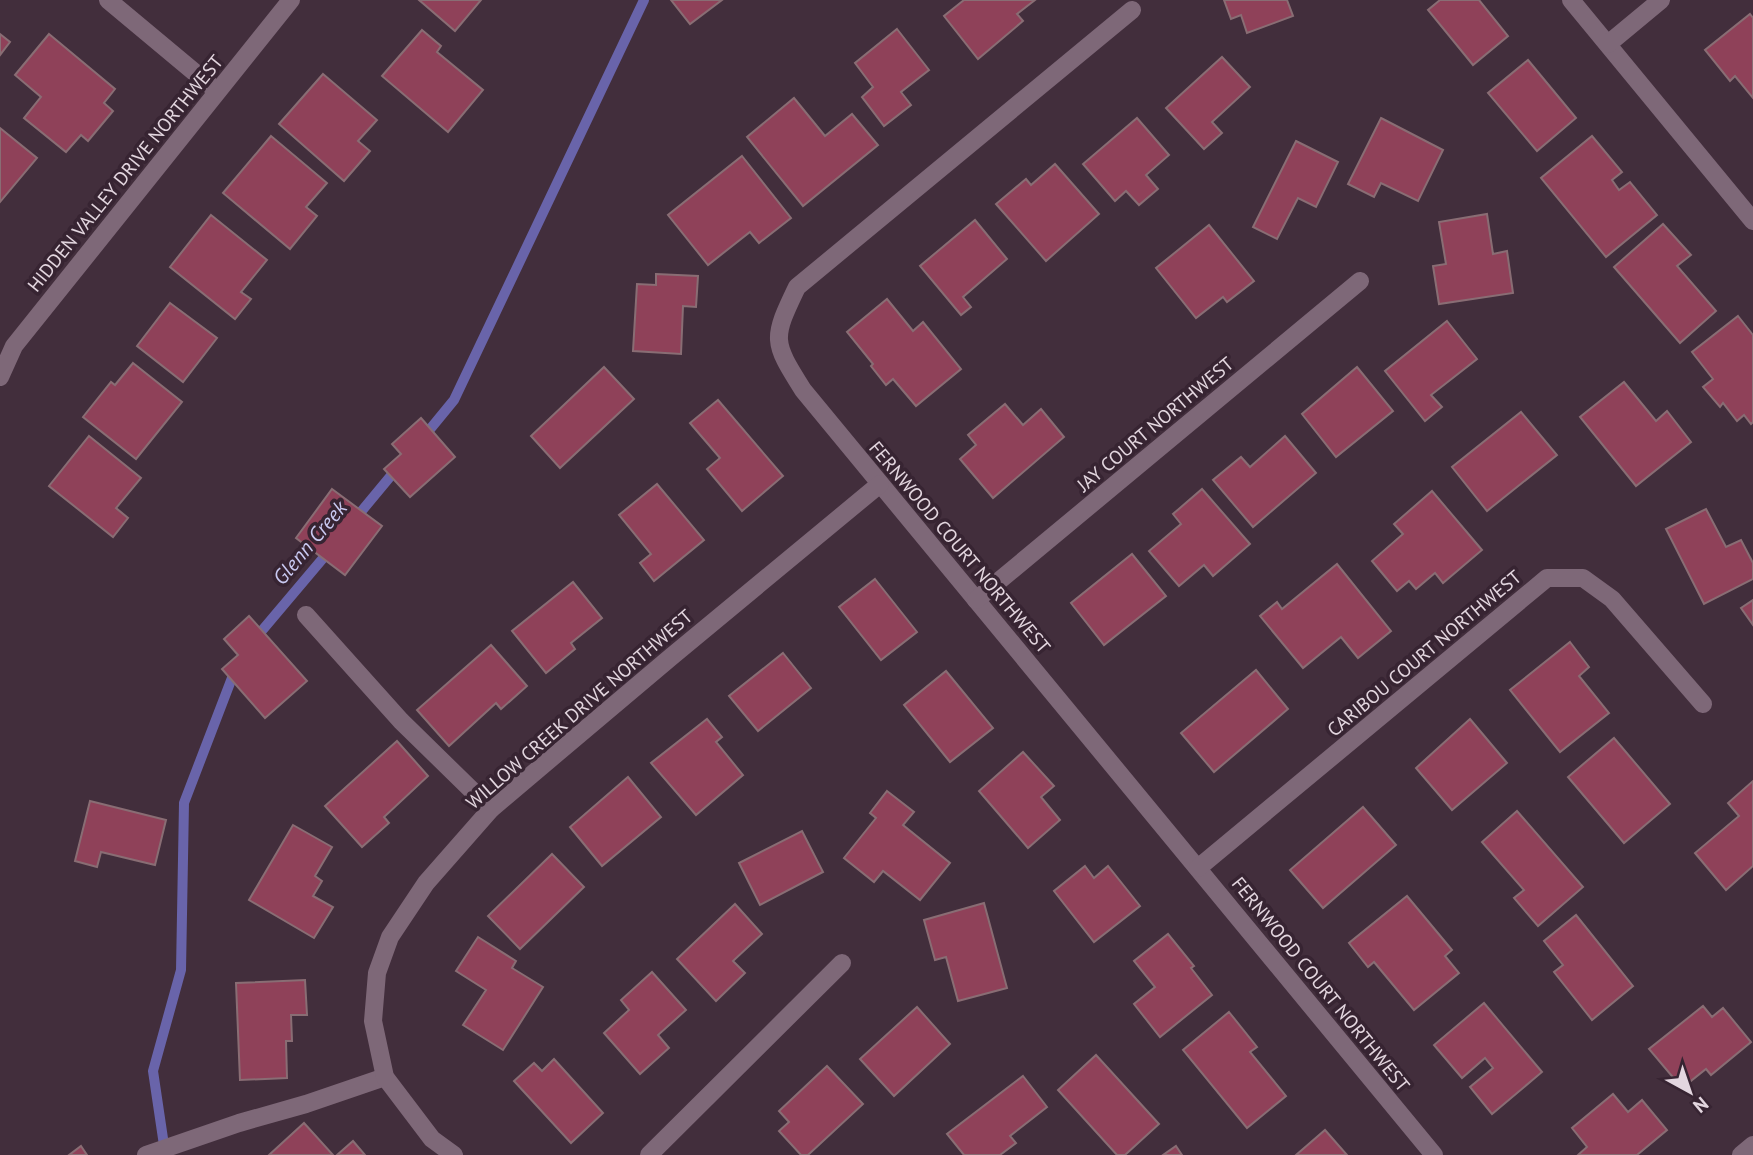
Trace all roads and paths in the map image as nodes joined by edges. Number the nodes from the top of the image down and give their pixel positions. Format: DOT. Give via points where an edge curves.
graph roads {
  1 [pos="108,0"];
  2 [pos="291,0"];
  3 [pos="1571,0"];
  4 [pos="1661,0"];
  5 [pos="1132,9"];
  6 [pos="1608,44"];
  7 [pos="217,91"];
  8 [pos="1753,221"];
  9 [pos="1360,281"];
  10 [pos="0,377"];
  11 [pos="880,484"];
  12 [pos="976,600"];
  13 [pos="306,615"];
  14 [pos="1703,704"];
  15 [pos="491,809"];
  16 [pos="1198,868"];
  17 [pos="842,963"];
  18 [pos="385,1077"];
  19 [pos="1753,1145"];
  20 [pos="146,1155"];
  21 [pos="454,1155"];
  22 [pos="649,1155"];
  23 [pos="1434,1155"];
  24 [pos="1741,1155"];
  1 -- 7 [label="street"];
  2 -- 7 [label="street, HIDDEN VALLEY DRIVE NORTHWEST"];
  3 -- 6 [label="street"];
  4 -- 6 [label="street"];
  5 -- 11 [label="street, FERNWOOD COURT NORTHWEST" via="797,287 778,326 780,355"];
  6 -- 8 [label="street"];
  7 -- 10 [label="street, HIDDEN VALLEY DRIVE NORTHWEST" via="14,346"];
  9 -- 12 [label="street, JAY COURT NORTHWEST"];
  11 -- 12 [label="street, FERNWOOD COURT NORTHWEST"];
  11 -- 15 [label="street, WILLOW CREEK DRIVE NORTHWEST"];
  12 -- 16 [label="street, FERNWOOD COURT NORTHWEST"];
  13 -- 15 [label="street" via="401,722"];
  14 -- 16 [label="street, CARIBOU COURT NORTHWEST" via="1612,599 1583,578 1547,578"];
  15 -- 18 [label="street, WILLOW CREEK DRIVE NORTHWEST" via="426,883 390,937 377,973 373,1021"];
  16 -- 23 [label="street, FERNWOOD COURT NORTHWEST"];
  17 -- 22 [label="street"];
  18 -- 20 [label="street"];
  18 -- 21 [label="street, WILLOW CREEK DRIVE NORTHWEST" via="432,1139"];
  19 -- 24 [label="street"];
}
